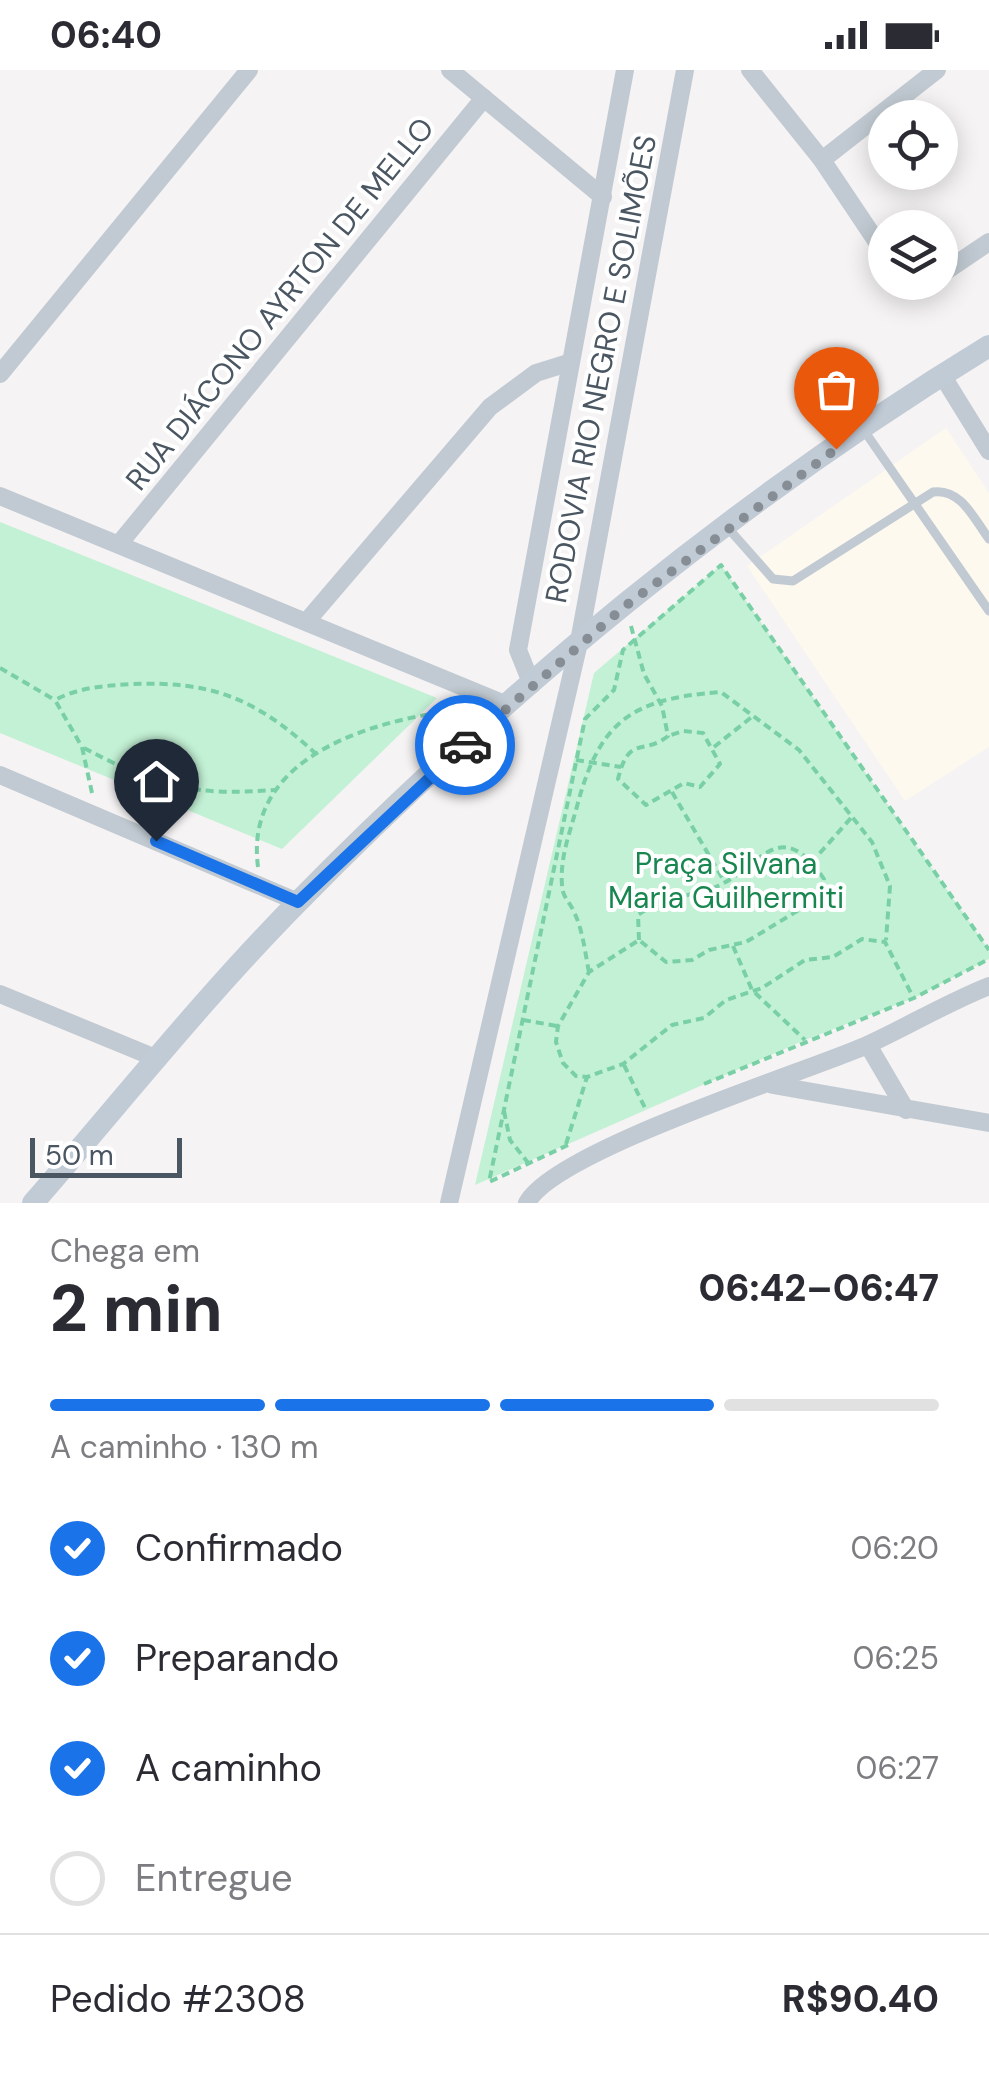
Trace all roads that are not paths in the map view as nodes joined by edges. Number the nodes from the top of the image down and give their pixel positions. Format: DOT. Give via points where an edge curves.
graph roads {
  1 [pos="250,70"];
  2 [pos="450,70"];
  3 [pos="625,70"];
  4 [pos="685,70"];
  5 [pos="750,70"];
  6 [pos="937,70"];
  7 [pos="484,98"];
  8 [pos="822,160"];
  9 [pos="603,197"];
  10 [pos="868,229"];
  11 [pos="989,242"];
  12 [pos="958,263"];
  13 [pos="989,346"];
  14 [pos="568,362"];
  15 [pos="0,374"];
  16 [pos="942,375"];
  17 [pos="863,430"];
  18 [pos="989,451"];
  19 [pos="0,496"];
  20 [pos="915,503"];
  21 [pos="728,527"];
  22 [pos="989,540"];
  23 [pos="119,544"];
  24 [pos="989,611"];
  25 [pos="307,621"];
  26 [pos="578,646"];
  27 [pos="532,686"];
  28 [pos="507,705"];
  29 [pos="0,775"];
  30 [pos="298,902"];
  31 [pos="989,986"];
  32 [pos="0,994"];
  33 [pos="868,1044"];
  34 [pos="158,1059"];
  35 [pos="770,1085"];
  36 [pos="906,1110"];
  37 [pos="989,1123"];
  38 [pos="528,1200"];
  39 [pos="33,1203"];
  40 [pos="449,1203"];
  1 -- 15 [label="street"];
  2 -- 7 [label="street"];
  3 -- 9 [label="street"];
  4 -- 26 [label="street, RODOVIA RIO NEGRO E SOLIMÕES"];
  5 -- 8 [label="street"];
  6 -- 8 [label="street"];
  7 -- 9 [label="street"];
  7 -- 23 [label="street, RUA DIÁCONO AYRTON DE MELLO"];
  8 -- 10 [label="street"];
  9 -- 14 [label="street"];
  11 -- 12 [label="street"];
  13 -- 16 [label="main road"];
  14 -- 25 [label="street" via="536,373 490,407"];
  14 -- 27 [label="street" via="518,650"];
  16 -- 17 [label="main road"];
  16 -- 18 [label="street"];
  17 -- 20 [label="lane"];
  17 -- 21 [label="main road"];
  19 -- 23 [label="street"];
  20 -- 21 [label="lane" via="793,581 773,579"];
  20 -- 22 [label="lane" via="946,490"];
  20 -- 24 [label="lane"];
  21 -- 26 [label="main road"];
  23 -- 25 [label="street"];
  25 -- 28 [label="street"];
  26 -- 27 [label="main road"];
  26 -- 40 [label="street, RODOVIA RIO NEGRO E SOLIMÕES"];
  27 -- 28 [label="main road"];
  28 -- 30 [label="main road"];
  29 -- 30 [label="street"];
  30 -- 34 [label="main road"];
  31 -- 33 [label="street"];
  32 -- 34 [label="street"];
  33 -- 35 [label="street"];
  33 -- 36 [label="street"];
  34 -- 39 [label="main road"];
  35 -- 36 [label="street"];
  35 -- 38 [label="street" via="626,1140 549,1178"];
  36 -- 37 [label="street"];
}
